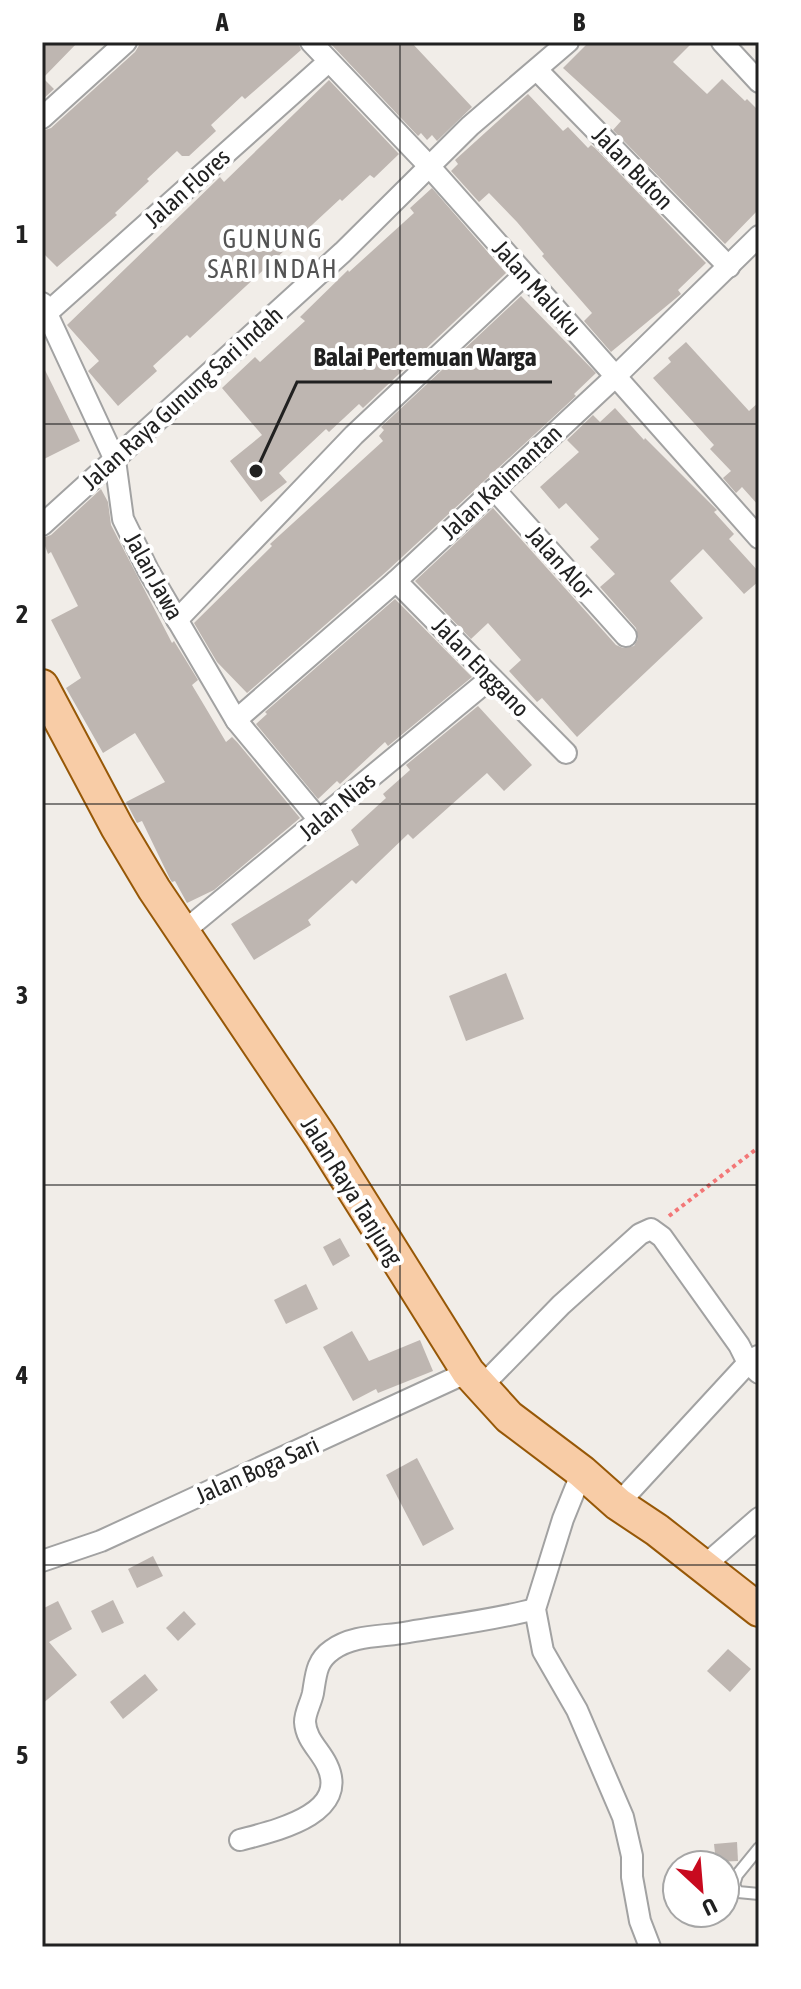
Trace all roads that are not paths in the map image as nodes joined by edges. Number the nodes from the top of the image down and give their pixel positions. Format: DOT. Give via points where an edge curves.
graph roads {
  1 [pos="126,42"];
  2 [pos="311,42"];
  3 [pos="568,42"];
  4 [pos="722,42"];
  5 [pos="328,62"];
  6 [pos="537,70"];
  7 [pos="759,82"];
  8 [pos="42,118"];
  9 [pos="429,166"];
  10 [pos="759,236"];
  11 [pos="729,267"];
  12 [pos="524,275"];
  13 [pos="44,308"];
  14 [pos="616,376"];
  15 [pos="115,460"];
  16 [pos="494,489"];
  17 [pos="42,525"];
  18 [pos="759,538"];
  19 [pos="396,581"];
  20 [pos="177,620"];
  21 [pos="626,636"];
  22 [pos="491,678"];
  23 [pos="42,686"];
  24 [pos="236,720"];
  25 [pos="566,753"];
  26 [pos="320,821"];
  27 [pos="183,932"];
  28 [pos="755,1364"];
  29 [pos="475,1379"];
  30 [pos="582,1472"];
  31 [pos="618,1504"];
  32 [pos="759,1518"];
  33 [pos="42,1561"];
  34 [pos="704,1566"];
  35 [pos="535,1609"];
  36 [pos="759,1610"];
  37 [pos="240,1840"];
  38 [pos="759,1848"];
  39 [pos="759,1894"];
  40 [pos="650,1947"];
  1 -- 8 [label="street"];
  2 -- 5 [label="street, Jalan Maluku"];
  3 -- 6 [label="street, Jalan Raya Gunung Sari Indah"];
  4 -- 7 [label="street"];
  5 -- 9 [label="street, Jalan Maluku"];
  5 -- 13 [label="street, Jalan Flores"];
  6 -- 9 [label="street, Jalan Raya Gunung Sari Indah"];
  6 -- 11 [label="street, Jalan Buton"];
  9 -- 12 [label="street, Jalan Maluku"];
  9 -- 15 [label="street, Jalan Raya Gunung Sari Indah"];
  10 -- 11 [label="street, Jalan Kalimantan"];
  11 -- 14 [label="street, Jalan Kalimantan"];
  12 -- 14 [label="street, Jalan Maluku"];
  12 -- 20 [label="street" via="354,435"];
  13 -- 15 [label="street, Jalan Jawa"];
  14 -- 16 [label="street, Jalan Kalimantan"];
  14 -- 18 [label="street, Jalan Maluku"];
  15 -- 17 [label="street, Jalan Raya Gunung Sari Indah"];
  15 -- 20 [label="street, Jalan Jawa" via="123,519"];
  16 -- 19 [label="street, Jalan Kalimantan"];
  16 -- 21 [label="street, Jalan Alor"];
  19 -- 22 [label="street, Jalan Enggano"];
  19 -- 24 [label="street, Jalan Kalimantan"];
  20 -- 24 [label="street, Jalan Jawa"];
  22 -- 25 [label="street, Jalan Enggano"];
  22 -- 26 [label="street, Jalan Nias"];
  23 -- 27 [label="main road, Jalan Raya Tanjung" via="117,827"];
  24 -- 26 [label="street, Jalan Jawa"];
  26 -- 27 [label="street, Jalan Nias"];
  27 -- 29 [label="main road, Jalan Raya Tanjung"];
  28 -- 29 [label="street" via="651,1229"];
  28 -- 31 [label="street"];
  29 -- 30 [label="main road, Jalan Raya Tanjung" via="509,1417"];
  29 -- 33 [label="street, Jalan Boga Sari" via="101,1541"];
  30 -- 31 [label="main road, Jalan Raya Tanjung"];
  30 -- 35 [label="street"];
  31 -- 34 [label="main road, Jalan Raya Tanjung"];
  32 -- 34 [label="street"];
  34 -- 36 [label="main road, Jalan Raya Tanjung"];
  35 -- 37 [label="street" via="377,1635 333,1649 317,1665 306,1714 307,1734 333,1784 327,1802 283,1828"];
  35 -- 40 [label="street" via="543,1651 577,1710 623,1817 640,1921"];
  38 -- 39 [label="lane" via="734,1885 738,1892"];
}
